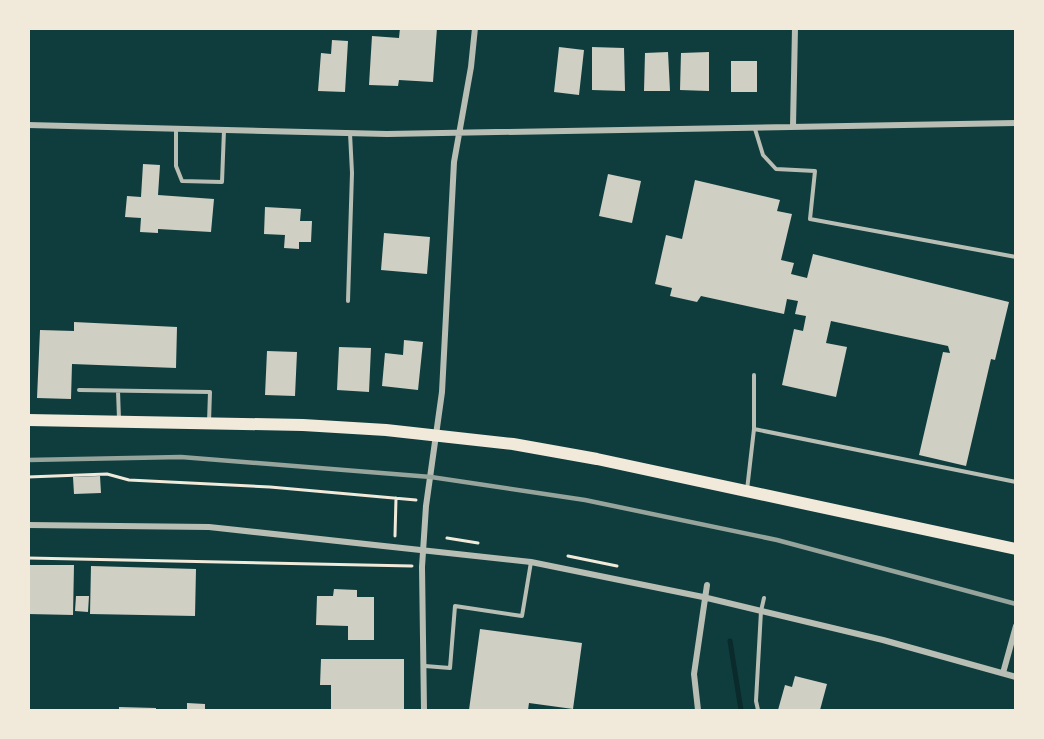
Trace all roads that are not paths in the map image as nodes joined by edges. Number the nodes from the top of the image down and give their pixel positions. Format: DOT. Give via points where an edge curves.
graph roads {
  1 [pos="475,28"];
  2 [pos="795,28"];
  3 [pos="1016,123"];
  4 [pos="28,125"];
  5 [pos="793,126"];
  6 [pos="176,129"];
  7 [pos="755,129"];
  8 [pos="224,130"];
  9 [pos="350,133"];
  10 [pos="460,134"];
  11 [pos="1016,257"];
  12 [pos="348,301"];
  13 [pos="754,375"];
  14 [pos="79,390"];
  15 [pos="118,391"];
  16 [pos="28,420"];
  17 [pos="119,420"];
  18 [pos="208,422"];
  19 [pos="754,429"];
  20 [pos="437,435"];
  21 [pos="1016,482"];
  22 [pos="747,491"];
  23 [pos="28,525"];
  24 [pos="1016,549"];
  25 [pos="424,551"];
  26 [pos="531,562"];
  27 [pos="707,585"];
  28 [pos="704,597"];
  29 [pos="764,598"];
  30 [pos="761,611"];
  31 [pos="1016,626"];
  32 [pos="425,666"];
  33 [pos="1003,673"];
  34 [pos="1016,677"];
  35 [pos="424,711"];
  36 [pos="698,711"];
  37 [pos="758,711"];
  1 -- 10 [label="street"];
  2 -- 5 [label="street"];
  3 -- 5 [label="street"];
  4 -- 6 [label="street"];
  5 -- 7 [label="street"];
  6 -- 8 [label="street"];
  6 -- 8 [label="lane" via="176,166 182,181 211,184 222,182"];
  7 -- 10 [label="street"];
  7 -- 11 [label="lane" via="763,156 776,169 815,171 810,219"];
  8 -- 9 [label="street"];
  9 -- 10 [label="street"];
  9 -- 12 [label="lane"];
  10 -- 20 [label="street" via="454,162"];
  13 -- 19 [label="lane"];
  14 -- 15 [label="lane"];
  15 -- 17 [label="lane"];
  15 -- 18 [label="lane" via="210,392"];
  16 -- 17 [label="main road"];
  17 -- 18 [label="main road"];
  18 -- 20 [label="main road"];
  19 -- 21 [label="lane"];
  19 -- 22 [label="lane"];
  20 -- 22 [label="main road" via="597,459"];
  20 -- 25 [label="street"];
  22 -- 24 [label="main road"];
  23 -- 25 [label="street" via="209,527"];
  25 -- 26 [label="street"];
  25 -- 32 [label="street"];
  26 -- 28 [label="street"];
  26 -- 32 [label="lane" via="522,616 455,606 450,668"];
  27 -- 28 [label="street"];
  28 -- 30 [label="street"];
  28 -- 36 [label="street" via="694,674"];
  29 -- 30 [label="lane"];
  30 -- 33 [label="street"];
  30 -- 37 [label="lane"];
  31 -- 33 [label="street"];
  32 -- 35 [label="street"];
  33 -- 34 [label="street"];
}
